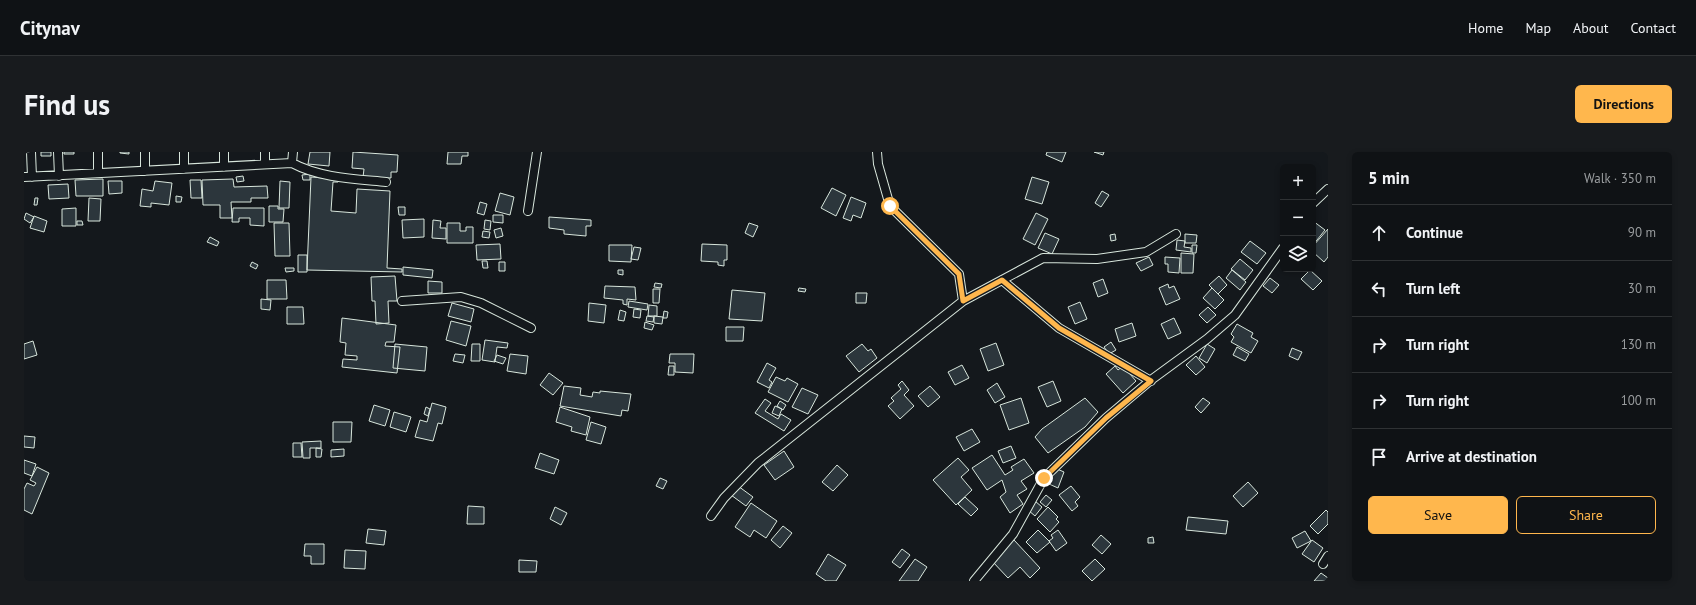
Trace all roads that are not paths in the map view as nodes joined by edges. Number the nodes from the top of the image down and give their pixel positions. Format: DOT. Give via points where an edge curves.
graph roads {
  1 [pos="31,152"];
  2 [pos="58,152"];
  3 [pos="98,152"];
  4 [pos="145,152"];
  5 [pos="184,152"];
  6 [pos="224,152"];
  7 [pos="265,152"];
  8 [pos="293,152"];
  9 [pos="537,152"];
  10 [pos="877,152"];
  11 [pos="292,163"];
  12 [pos="266,164"];
  13 [pos="224,167"];
  14 [pos="184,169"];
  15 [pos="145,171"];
  16 [pos="98,173"];
  17 [pos="59,176"];
  18 [pos="28,177"];
  19 [pos="386,182"];
  20 [pos="1328,189"];
  21 [pos="1316,200"];
  22 [pos="528,212"];
  23 [pos="1176,234"];
  24 [pos="1280,252"];
  25 [pos="1002,280"];
  26 [pos="402,301"];
  27 [pos="963,301"];
  28 [pos="531,328"];
  29 [pos="1151,381"];
  30 [pos="711,516"];
  31 [pos="1328,556"];
  32 [pos="1323,564"];
  33 [pos="974,581"];
  1 -- 18 [label="street"];
  2 -- 17 [label="street"];
  3 -- 16 [label="street"];
  4 -- 15 [label="street"];
  5 -- 14 [label="street"];
  6 -- 13 [label="street"];
  7 -- 12 [label="street"];
  8 -- 11 [label="street"];
  9 -- 22 [label="street"];
  10 -- 27 [label="street" via="890,206 959,274"];
  11 -- 12 [label="street"];
  11 -- 19 [label="street" via="303,169 344,178"];
  12 -- 13 [label="street"];
  13 -- 14 [label="street"];
  14 -- 15 [label="street"];
  15 -- 16 [label="street"];
  16 -- 17 [label="street"];
  17 -- 18 [label="street"];
  20 -- 21 [label="street"];
  23 -- 25 [label="street" via="1146,252 1097,259 1043,258"];
  24 -- 29 [label="street" via="1235,315"];
  25 -- 27 [label="street"];
  25 -- 29 [label="street" via="1059,328"];
  26 -- 28 [label="street" via="461,297"];
  27 -- 30 [label="street" via="758,464 724,498"];
  29 -- 33 [label="street" via="1106,418 1044,478 1013,534"];
  31 -- 32 [label="street"];
}
